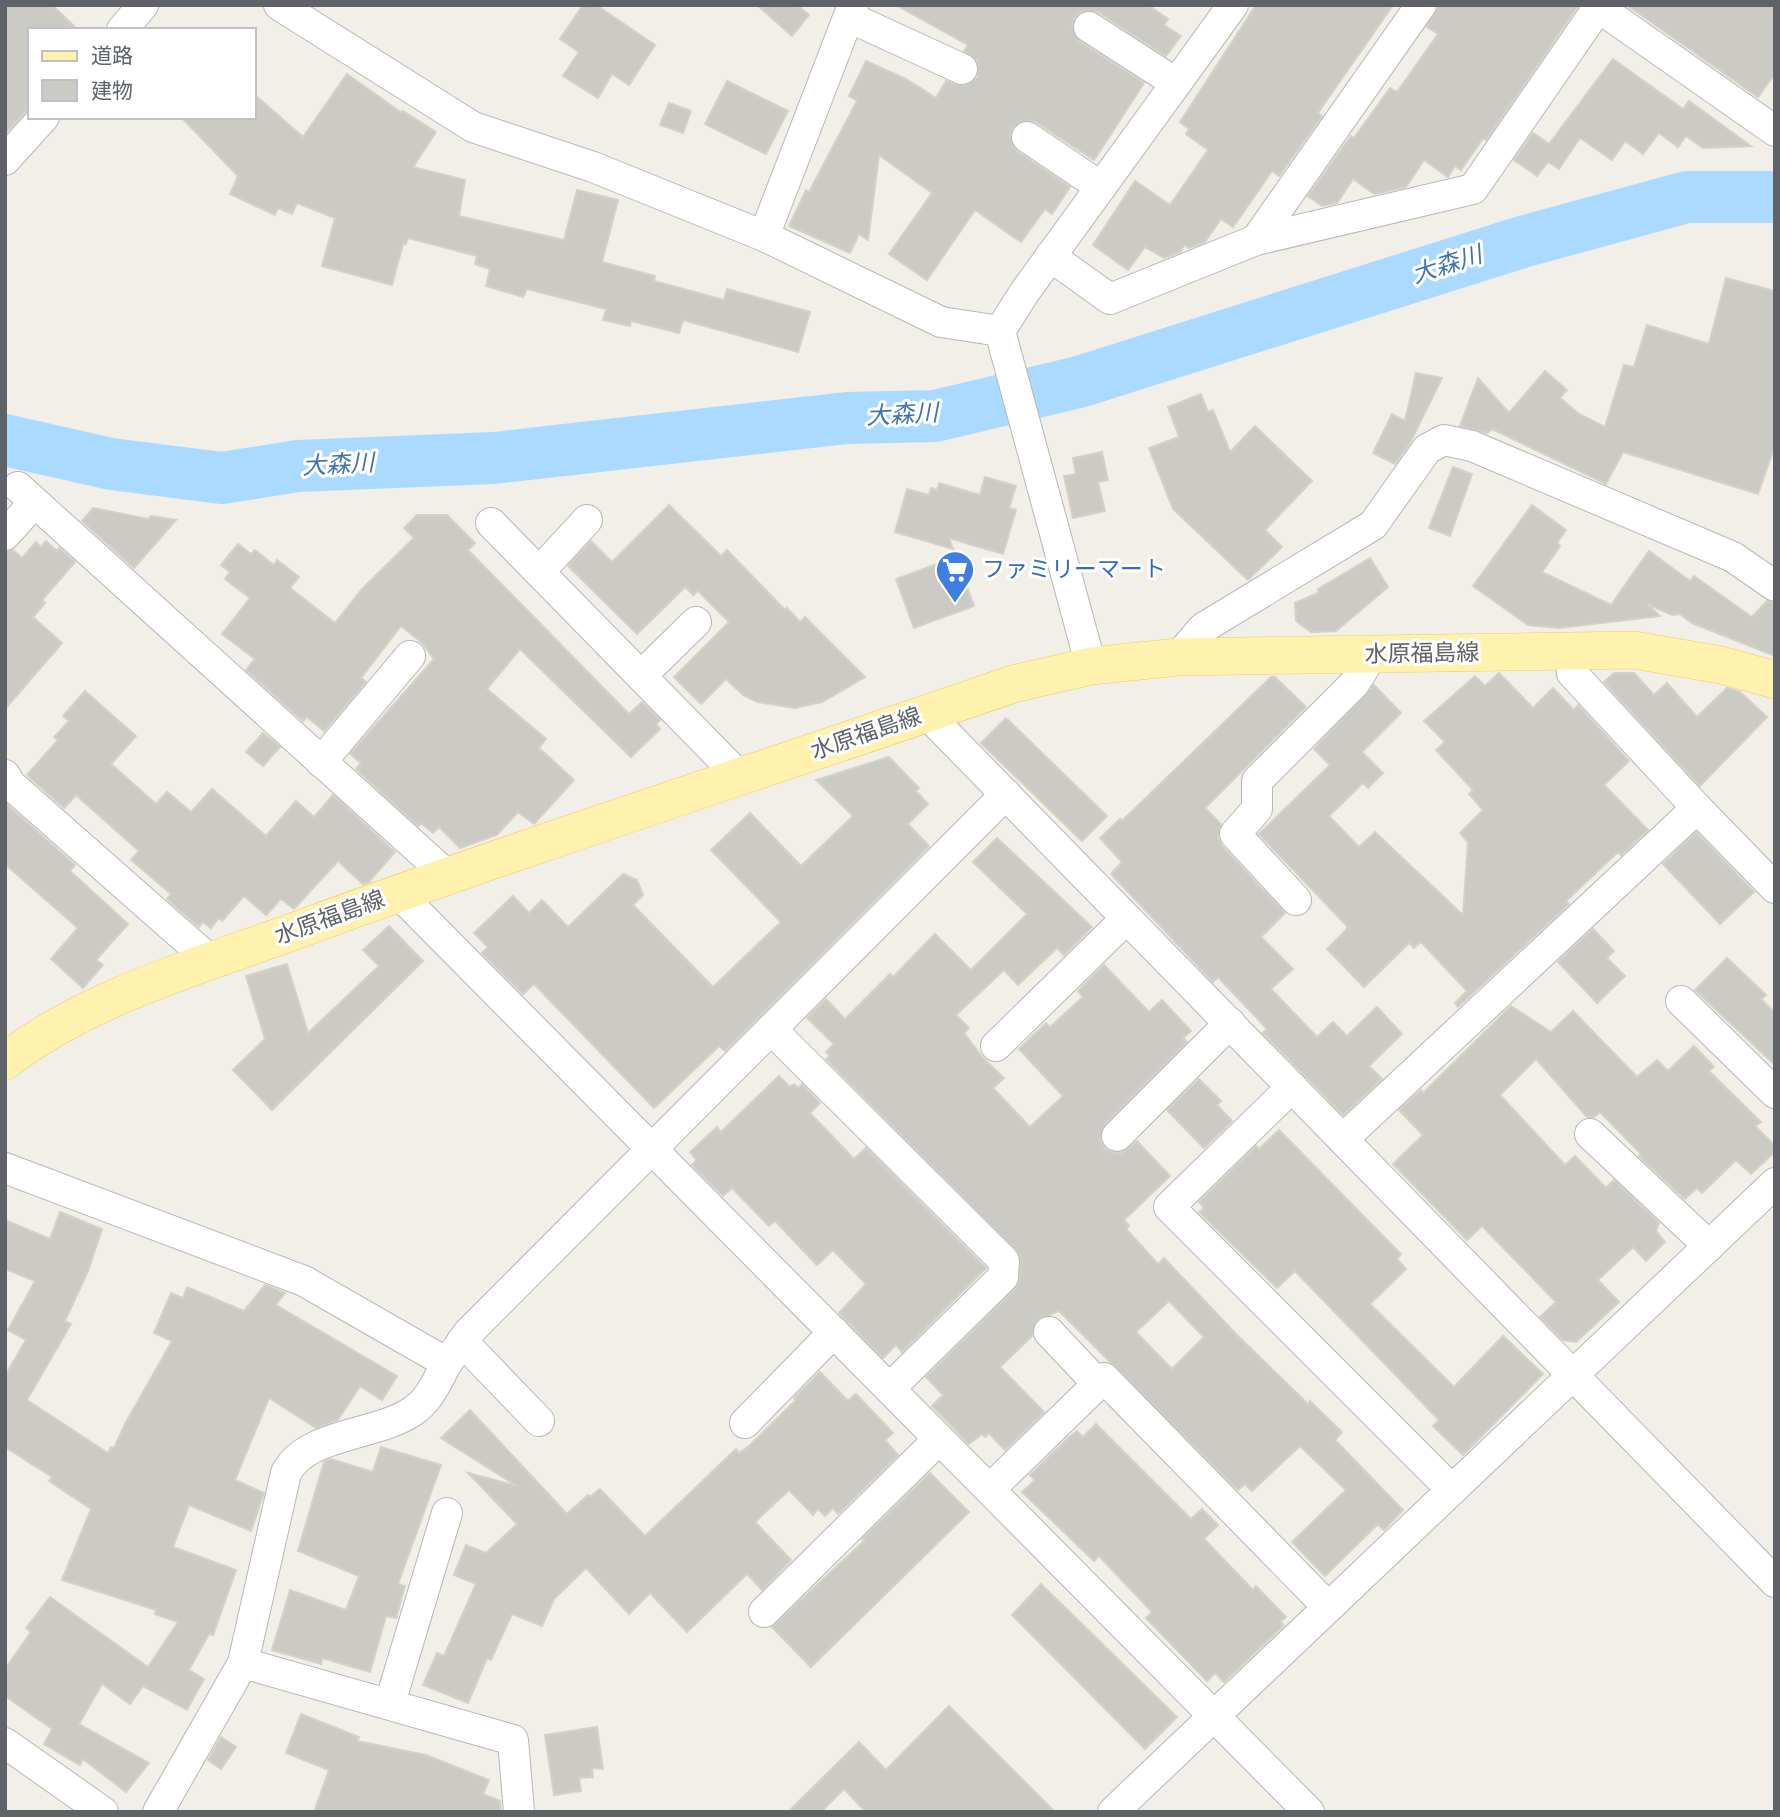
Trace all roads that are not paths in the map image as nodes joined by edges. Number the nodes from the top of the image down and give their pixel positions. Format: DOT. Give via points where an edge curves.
graph roads {
  1 [pos="144,5"];
  2 [pos="279,5"];
  3 [pos="1233,5"];
  4 [pos="1421,5"];
  5 [pos="1596,6"];
  6 [pos="851,11"];
  7 [pos="1089,27"];
  8 [pos="124,28"];
  9 [pos="962,69"];
  10 [pos="1176,83"];
  11 [pos="42,119"];
  12 [pos="1775,131"];
  13 [pos="1027,137"];
  14 [pos="5,160"];
  15 [pos="1101,187"];
  16 [pos="764,236"];
  17 [pos="1256,240"];
  18 [pos="1050,256"];
  19 [pos="1002,336"];
  20 [pos="587,520"];
  21 [pos="491,523"];
  22 [pos="5,534"];
  23 [pos="539,572"];
  24 [pos="1774,580"];
  25 [pos="696,622"];
  26 [pos="1571,651"];
  27 [pos="1372,655"];
  28 [pos="411,656"];
  29 [pos="1178,657"];
  30 [pos="1091,666"];
  31 [pos="641,676"];
  32 [pos="1775,680"];
  33 [pos="927,714"];
  34 [pos="321,762"];
  35 [pos="5,775"];
  36 [pos="740,777"];
  37 [pos="1006,794"];
  38 [pos="1697,808"];
  39 [pos="448,876"];
  40 [pos="1775,888"];
  41 [pos="398,893"];
  42 [pos="1296,900"];
  43 [pos="1126,919"];
  44 [pos="212,962"];
  45 [pos="1681,1001"];
  46 [pos="1230,1023"];
  47 [pos="771,1029"];
  48 [pos="996,1046"];
  49 [pos="5,1060"];
  50 [pos="1292,1087"];
  51 [pos="1775,1093"];
  52 [pos="1590,1134"];
  53 [pos="1117,1136"];
  54 [pos="1343,1139"];
  55 [pos="651,1148"];
  56 [pos="5,1168"];
  57 [pos="1775,1183"];
  58 [pos="1709,1246"];
  59 [pos="834,1332"];
  60 [pos="1049,1332"];
  61 [pos="455,1352"];
  62 [pos="1573,1375"];
  63 [pos="1098,1384"];
  64 [pos="890,1388"];
  65 [pos="539,1421"];
  66 [pos="745,1423"];
  67 [pos="939,1439"];
  68 [pos="990,1489"];
  69 [pos="1452,1490"];
  70 [pos="447,1513"];
  71 [pos="1775,1582"];
  72 [pos="1328,1607"];
  73 [pos="764,1612"];
  74 [pos="243,1663"];
  75 [pos="390,1703"];
  76 [pos="1214,1715"];
  77 [pos="5,1743"];
  78 [pos="93,1810"];
  79 [pos="158,1812"];
  80 [pos="519,1812"];
  81 [pos="1113,1812"];
  82 [pos="1309,1812"];
  1 -- 8 [label="street"];
  2 -- 16 [label="street" via="474,127 593,167"];
  3 -- 10 [label="street"];
  4 -- 17 [label="street"];
  5 -- 12 [label="street"];
  5 -- 17 [label="street" via="1473,189"];
  6 -- 9 [label="street"];
  6 -- 16 [label="street"];
  7 -- 10 [label="street"];
  10 -- 15 [label="street"];
  11 -- 14 [label="street"];
  13 -- 15 [label="street"];
  15 -- 18 [label="street"];
  16 -- 19 [label="street" via="941,322"];
  17 -- 18 [label="street" via="1110,299"];
  18 -- 19 [label="street"];
  19 -- 30 [label="street"];
  20 -- 23 [label="street"];
  21 -- 23 [label="street"];
  22 -- 34 [label="street" via="25,495"];
  23 -- 31 [label="street"];
  24 -- 29 [label="street" via="1733,556 1472,446 1444,440 1427,449 1373,525 1203,628"];
  25 -- 31 [label="street"];
  26 -- 27 [label="main road, 水原福島線"];
  26 -- 32 [label="main road, 水原福島線" via="1634,650"];
  26 -- 38 [label="street" via="1572,673"];
  27 -- 29 [label="main road, 水原福島線"];
  27 -- 42 [label="street" via="1354,684 1257,781 1257,809 1235,834"];
  28 -- 34 [label="street"];
  29 -- 30 [label="main road, 水原福島線"];
  30 -- 33 [label="main road, 水原福島線" via="1013,684"];
  31 -- 36 [label="street"];
  33 -- 36 [label="main road, 水原福島線"];
  33 -- 37 [label="street"];
  34 -- 39 [label="street"];
  35 -- 44 [label="street"];
  36 -- 39 [label="main road, 水原福島線"];
  37 -- 43 [label="street"];
  37 -- 47 [label="street"];
  38 -- 40 [label="street"];
  38 -- 54 [label="street"];
  39 -- 41 [label="main road, 水原福島線"];
  41 -- 44 [label="main road, 水原福島線"];
  41 -- 55 [label="street"];
  43 -- 46 [label="street"];
  43 -- 48 [label="street"];
  44 -- 49 [label="main road, 水原福島線" via="77,1015"];
  45 -- 51 [label="street"];
  46 -- 50 [label="street"];
  46 -- 53 [label="street"];
  47 -- 55 [label="street"];
  47 -- 64 [label="street" via="1004,1261 1003,1277"];
  50 -- 54 [label="street"];
  50 -- 69 [label="street" via="1168,1207"];
  52 -- 58 [label="street"];
  54 -- 62 [label="street"];
  55 -- 59 [label="street"];
  55 -- 61 [label="street"];
  56 -- 61 [label="street" via="304,1281"];
  57 -- 58 [label="street"];
  58 -- 62 [label="street"];
  59 -- 64 [label="street"];
  59 -- 66 [label="street"];
  60 -- 63 [label="street"];
  61 -- 65 [label="street"];
  61 -- 74 [label="street" via="414,1411 303,1450 290,1463"];
  62 -- 69 [label="street"];
  62 -- 71 [label="street"];
  63 -- 68 [label="street"];
  63 -- 72 [label="street" via="1104,1378"];
  64 -- 67 [label="street"];
  67 -- 68 [label="street"];
  67 -- 73 [label="street"];
  68 -- 76 [label="street"];
  69 -- 72 [label="street"];
  70 -- 75 [label="street"];
  72 -- 76 [label="street"];
  74 -- 75 [label="street"];
  74 -- 79 [label="street"];
  75 -- 80 [label="street" via="513,1741"];
  76 -- 81 [label="street"];
  76 -- 82 [label="street"];
  77 -- 78 [label="street"];
}
